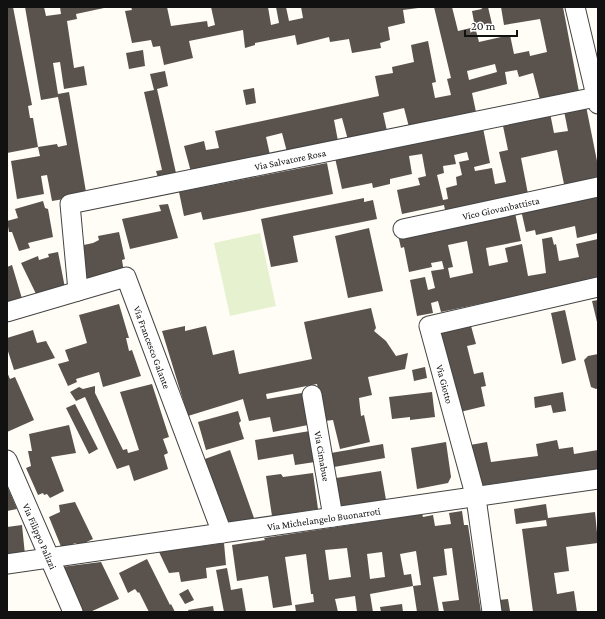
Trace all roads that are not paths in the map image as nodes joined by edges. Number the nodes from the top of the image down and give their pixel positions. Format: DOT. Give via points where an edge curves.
graph roads {
  1 [pos="575,7"];
  2 [pos="597,100"];
  3 [pos="598,187"];
  4 [pos="403,228"];
  5 [pos="598,287"];
  6 [pos="78,291"];
  7 [pos="7,312"];
  8 [pos="312,394"];
  9 [pos="7,460"];
  10 [pos="598,479"];
  11 [pos="476,498"];
  12 [pos="333,517"];
  13 [pos="222,533"];
  14 [pos="49,557"];
  15 [pos="7,564"];
  16 [pos="73,612"];
  17 [pos="492,612"];
  1 -- 2 [label="street"];
  2 -- 6 [label="street, Via Salvatore Rosa" via="70,204"];
  3 -- 4 [label="street, Vico Giovanbattista"];
  5 -- 11 [label="street, Via Giotto" via="429,326"];
  6 -- 7 [label="street, Via Francesco Galante"];
  6 -- 13 [label="street, Via Francesco Galante" via="126,277"];
  8 -- 12 [label="street, Via Cimabue"];
  9 -- 14 [label="street, Via Filippo Palizzi"];
  10 -- 11 [label="street, Via Michelangelo Buonarroti"];
  11 -- 12 [label="street, Via Michelangelo Buonarroti"];
  11 -- 17 [label="street, Via Giotto"];
  12 -- 13 [label="street, Via Michelangelo Buonarroti"];
  13 -- 14 [label="street, Via Michelangelo Buonarroti"];
  14 -- 15 [label="street, Via Michelangelo Buonarroti"];
  14 -- 16 [label="street, Via Filippo Palizzi"];
}
